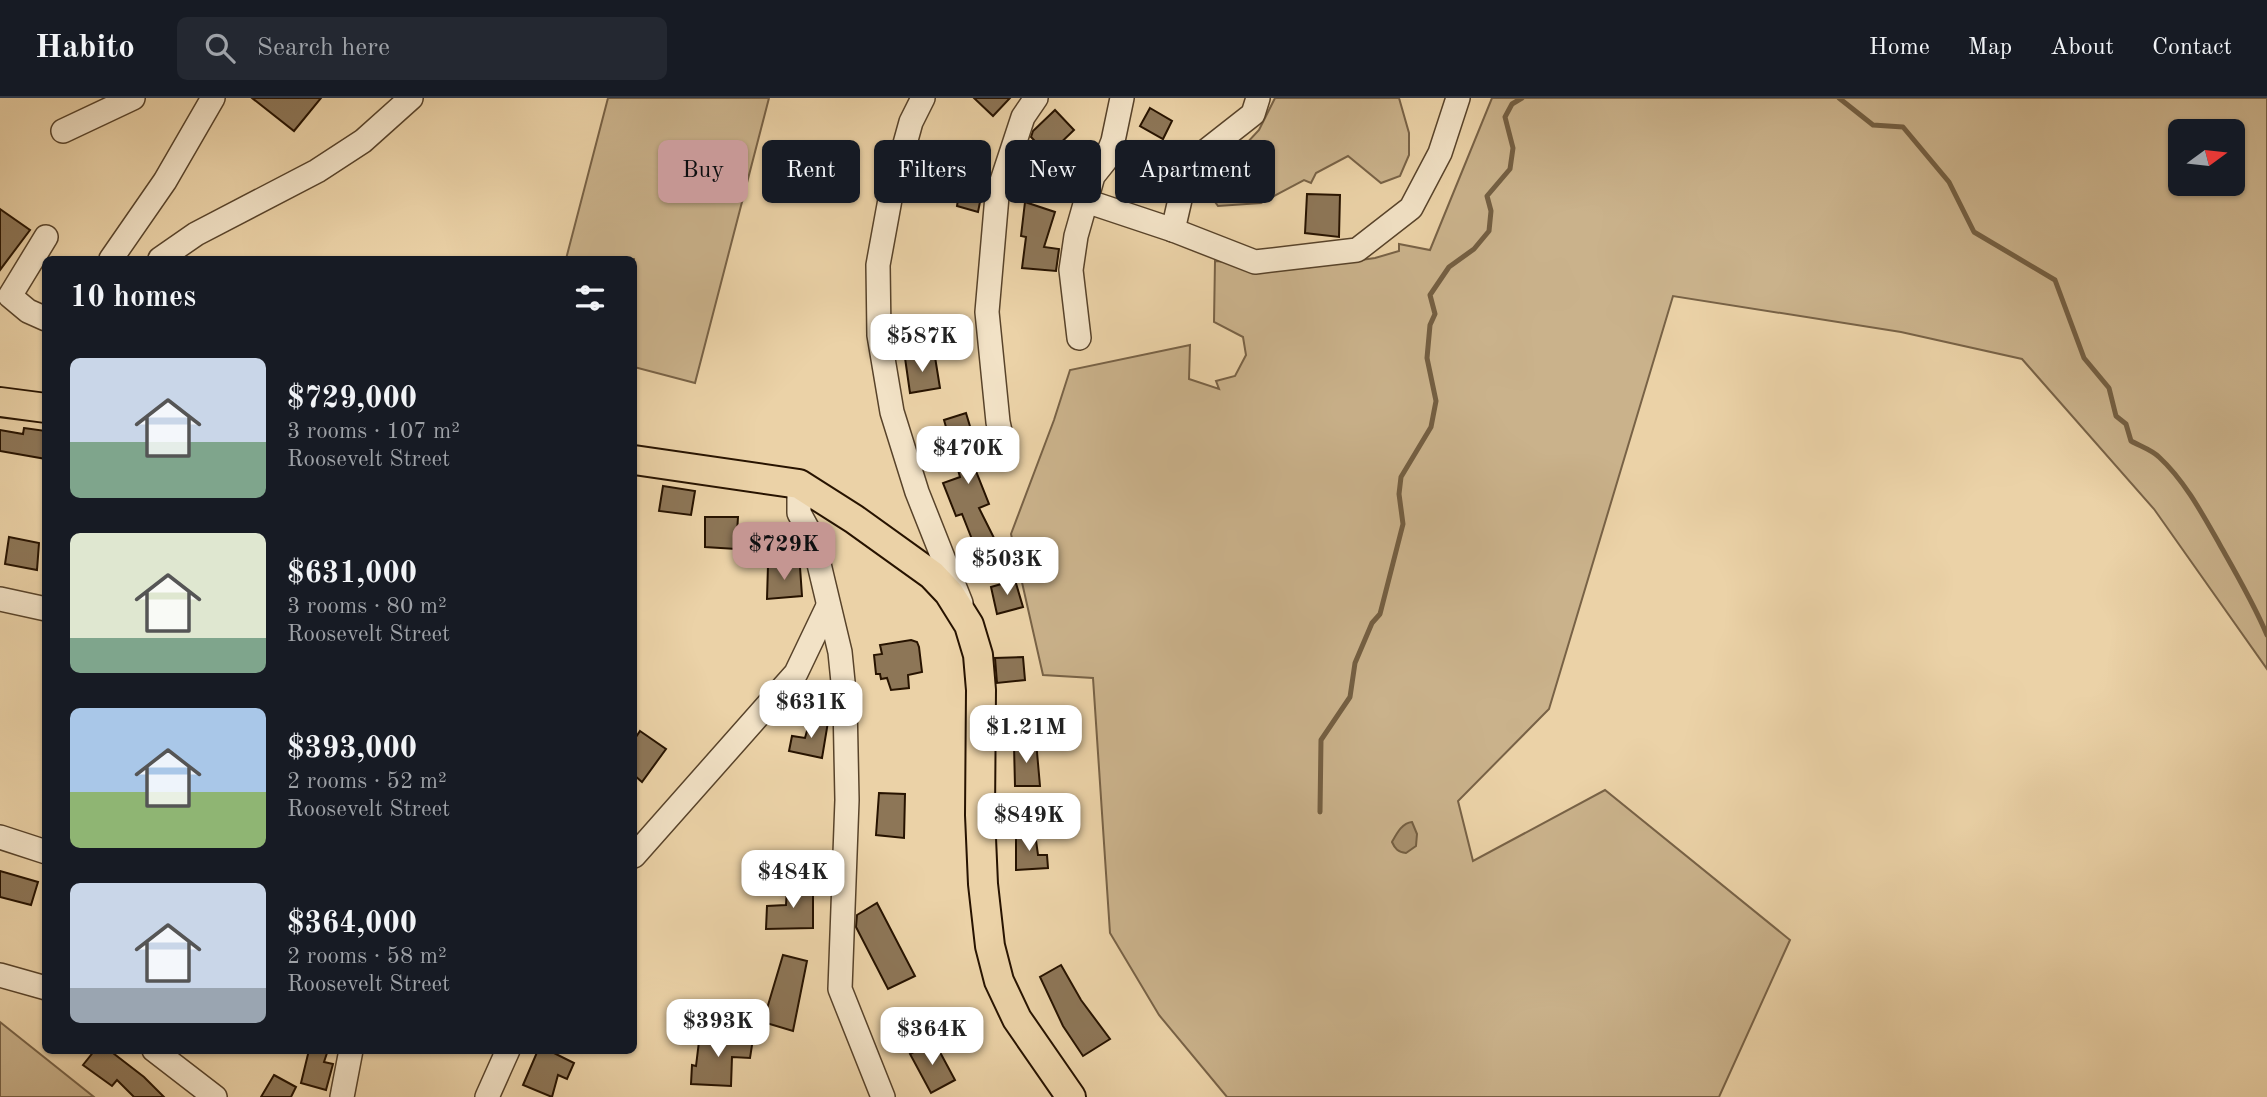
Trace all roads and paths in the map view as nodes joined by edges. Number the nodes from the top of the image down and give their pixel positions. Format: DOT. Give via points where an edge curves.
graph roads {
  1 [pos="132,98"];
  2 [pos="213,98"];
  3 [pos="411,98"];
  4 [pos="923,98"];
  5 [pos="1036,98"];
  6 [pos="1122,98"];
  7 [pos="1258,98"];
  8 [pos="1458,98"];
  9 [pos="62,131"];
  10 [pos="1101,166"];
  11 [pos="1085,203"];
  12 [pos="1092,203"];
  13 [pos="1172,230"];
  14 [pos="46,237"];
  15 [pos="113,256"];
  16 [pos="164,256"];
  17 [pos="42,317"];
  18 [pos="1079,338"];
  19 [pos="0,402"];
  20 [pos="42,407"];
  21 [pos="1005,454"];
  22 [pos="637,460"];
  23 [pos="799,484"];
  24 [pos="0,599"];
  25 [pos="828,606"];
  26 [pos="42,608"];
  27 [pos="969,625"];
  28 [pos="0,837"];
  29 [pos="42,851"];
  30 [pos="637,853"];
  31 [pos="0,975"];
  32 [pos="42,987"];
  33 [pos="159,1054"];
  34 [pos="350,1054"];
  35 [pos="507,1054"];
  36 [pos="215,1097"];
  37 [pos="342,1097"];
  38 [pos="487,1097"];
  39 [pos="883,1097"];
  40 [pos="1071,1097"];
  1 -- 9 [label="street"];
  2 -- 15 [label="street" via="165,181"];
  3 -- 16 [label="street" via="363,141 317,171 196,234"];
  4 -- 27 [label="street" via="911,122 891,194 878,265 879,335 896,425"];
  5 -- 21 [label="street" via="1023,117 997,196 987,312"];
  6 -- 10 [label="street" via="1113,141"];
  7 -- 13 [label="street" via="1253,114 1188,165"];
  8 -- 13 [label="street" via="1440,153 1410,208 1357,250 1255,262"];
  11 -- 18 [label="street" via="1071,270"];
  12 -- 13 [label="street"];
  14 -- 17 [label="street" via="10,296"];
  19 -- 20 [label="main road"];
  22 -- 23 [label="main road"];
  23 -- 25 [label="street" via="799,513 812,537"];
  23 -- 27 [label="main road" via="932,575"];
  24 -- 26 [label="street"];
  25 -- 30 [label="street" via="796,673"];
  25 -- 39 [label="street" via="840,652 845,702 847,800 840,989"];
  27 -- 40 [label="main road" via="981,690 983,884 990,946 999,981 1017,1019"];
  28 -- 29 [label="street"];
  31 -- 32 [label="street"];
  33 -- 36 [label="street"];
  34 -- 37 [label="street"];
  35 -- 38 [label="street"];
}
